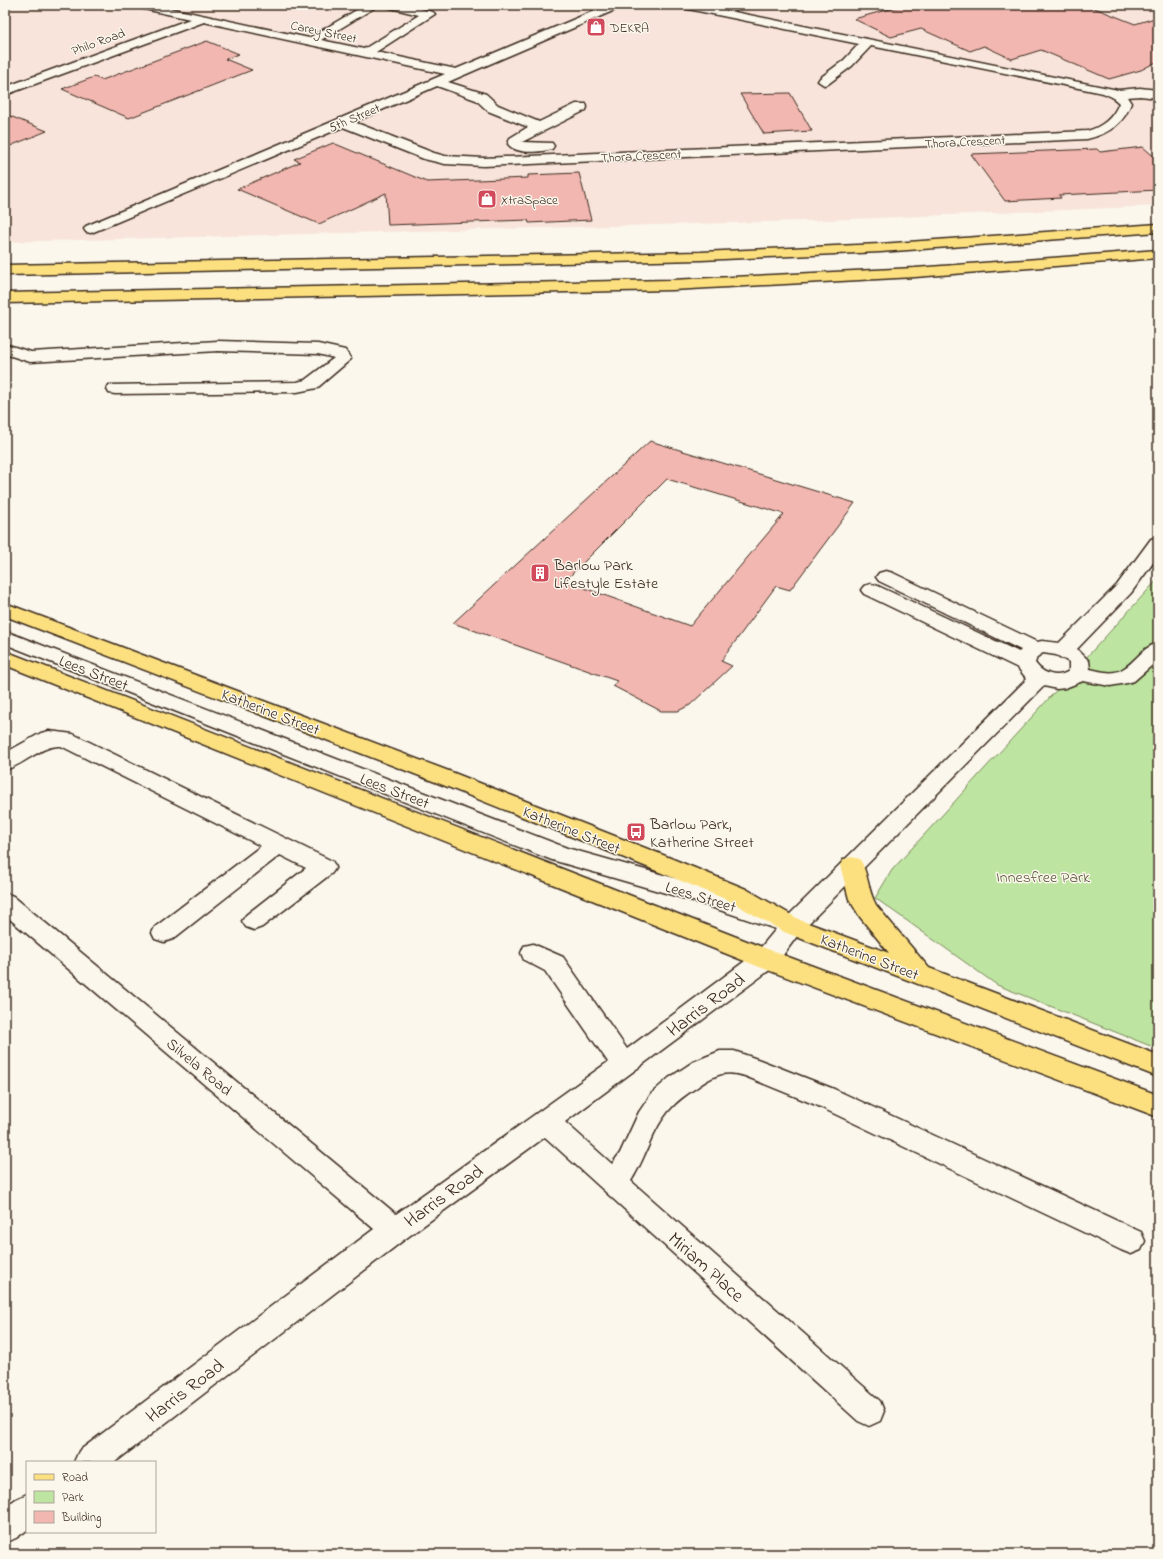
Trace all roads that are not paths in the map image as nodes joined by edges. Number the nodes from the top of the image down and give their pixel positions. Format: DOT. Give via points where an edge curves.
graph roads {
  1 [pos="139,5"];
  2 [pos="373,5"];
  3 [pos="391,5"];
  4 [pos="618,5"];
  5 [pos="683,5"];
  6 [pos="202,19"];
  7 [pos="310,42"];
  8 [pos="868,42"];
  9 [pos="365,54"];
  10 [pos="457,73"];
  11 [pos="19,79"];
  12 [pos="5,80"];
  13 [pos="824,81"];
  14 [pos="437,82"];
  15 [pos="5,91"];
  16 [pos="1115,94"];
  17 [pos="1158,94"];
  18 [pos="581,107"];
  19 [pos="342,122"];
  20 [pos="539,127"];
  21 [pos="559,145"];
  22 [pos="1158,228"];
  23 [pos="91,229"];
  24 [pos="1158,254"];
  25 [pos="5,270"];
  26 [pos="5,298"];
  27 [pos="5,349"];
  28 [pos="115,389"];
  29 [pos="1158,543"];
  30 [pos="886,577"];
  31 [pos="871,590"];
  32 [pos="5,609"];
  33 [pos="5,637"];
  34 [pos="1158,649"];
  35 [pos="1064,650"];
  36 [pos="5,658"];
  37 [pos="1033,663"];
  38 [pos="1079,674"];
  39 [pos="5,763"];
  40 [pos="279,844"];
  41 [pos="852,865"];
  42 [pos="5,902"];
  43 [pos="254,921"];
  44 [pos="792,926"];
  45 [pos="164,933"];
  46 [pos="533,953"];
  47 [pos="766,959"];
  48 [pos="922,976"];
  49 [pos="624,1064"];
  50 [pos="1158,1066"];
  51 [pos="1158,1106"];
  52 [pos="545,1121"];
  53 [pos="615,1183"];
  54 [pos="395,1230"];
  55 [pos="1131,1241"];
  56 [pos="869,1411"];
  57 [pos="91,1461"];
  58 [pos="26,1511"];
  59 [pos="5,1527"];
  1 -- 6 [label="street, Carey Street"];
  2 -- 7 [label="street"];
  3 -- 9 [label="street" via="429,14"];
  4 -- 10 [label="street, 5th Street"];
  5 -- 8 [label="street"];
  6 -- 7 [label="street, Carey Street"];
  6 -- 11 [label="street, Philo Road"];
  7 -- 9 [label="street, Carey Street"];
  8 -- 13 [label="street"];
  8 -- 16 [label="street"];
  9 -- 10 [label="street, Carey Street"];
  10 -- 14 [label="street, 5th Street"];
  11 -- 12 [label="street"];
  11 -- 15 [label="street, Philo Road"];
  14 -- 19 [label="street, 5th Street"];
  14 -- 20 [label="street" via="481,96 493,108"];
  16 -- 17 [label="street"];
  16 -- 19 [label="street, Thora Crescent" via="1123,99 1124,108 1104,130 1087,135 484,162 445,160"];
  18 -- 20 [label="street"];
  19 -- 23 [label="street, 5th Street"];
  20 -- 21 [label="street" via="516,138 515,144 527,147"];
  22 -- 25 [label="main road" via="880,248 701,256"];
  24 -- 26 [label="main road" via="983,269 672,285"];
  27 -- 28 [label="street" via="30,357 218,346 318,349 339,353 343,359 311,384 298,387"];
  29 -- 35 [label="street" via="1124,588"];
  30 -- 37 [label="street"];
  31 -- 37 [label="street"];
  32 -- 44 [label="main road, Katherine Street" via="655,861 738,895"];
  33 -- 44 [label="street, Lees Street" via="560,854 699,894"];
  34 -- 38 [label="street" via="1127,676 1110,679"];
  35 -- 37 [label="street" via="1051,647"];
  35 -- 38 [label="street" via="1080,662"];
  36 -- 47 [label="main road"];
  37 -- 38 [label="street" via="1049,681 1063,682"];
  37 -- 41 [label="street, Harris Road"];
  39 -- 40 [label="street" via="49,738 65,739"];
  40 -- 43 [label="street" via="324,867"];
  40 -- 45 [label="street"];
  41 -- 44 [label="street, Harris Road"];
  41 -- 48 [label="main road" via="861,899 868,911"];
  42 -- 54 [label="street, Silvela Road"];
  44 -- 47 [label="street, Harris Road"];
  44 -- 48 [label="main road, Katherine Street"];
  46 -- 49 [label="street" via="554,964"];
  47 -- 49 [label="street, Harris Road"];
  47 -- 51 [label="main road"];
  48 -- 50 [label="main road, Katherine Street"];
  49 -- 52 [label="street, Harris Road"];
  52 -- 53 [label="street, Miriam Place"];
  52 -- 54 [label="street, Harris Road"];
  53 -- 55 [label="street" via="630,1160 648,1120 661,1101 702,1070 720,1062 734,1062 751,1066 825,1097"];
  53 -- 56 [label="street, Miriam Place"];
  54 -- 57 [label="street, Harris Road"];
  58 -- 59 [label="street"];
}
